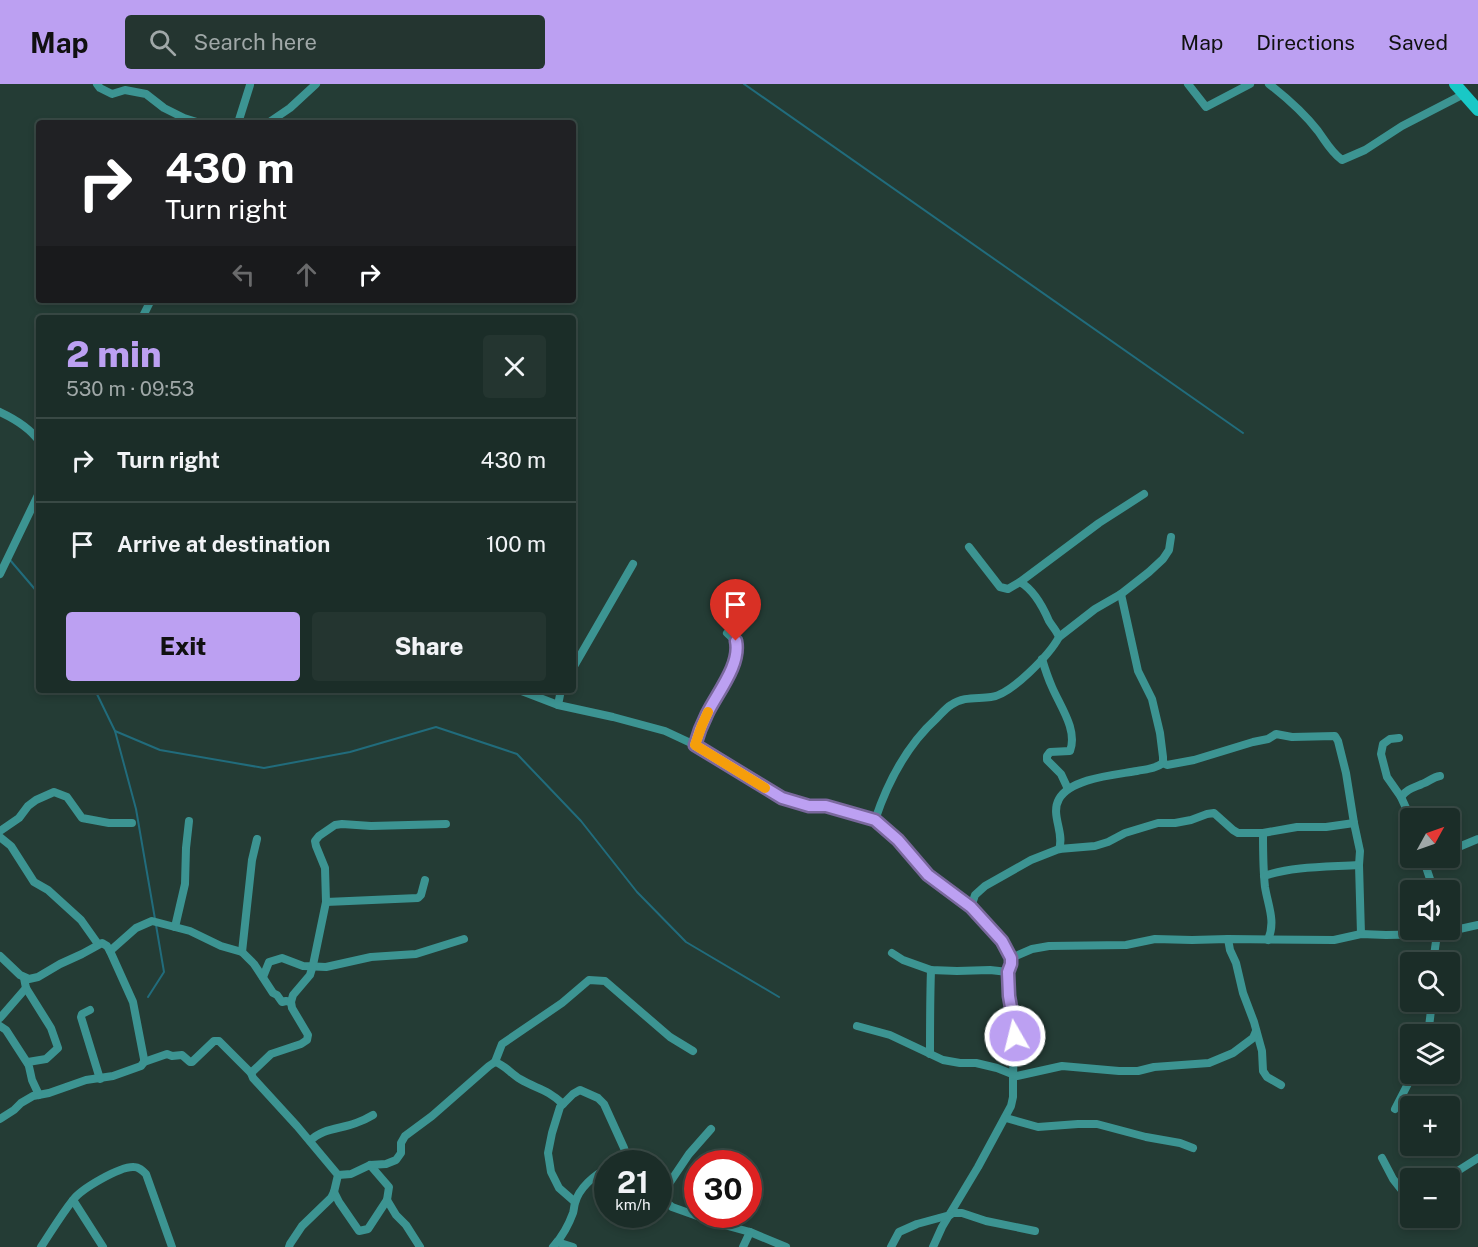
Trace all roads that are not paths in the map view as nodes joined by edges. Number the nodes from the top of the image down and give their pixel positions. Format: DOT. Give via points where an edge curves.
graph roads {
  1 [pos="97,84"];
  2 [pos="316,84"];
  3 [pos="1188,84"];
  4 [pos="1250,84"];
  5 [pos="1269,84"];
  6 [pos="250,85"];
  7 [pos="1460,89"];
  8 [pos="1478,110"];
  9 [pos="190,120"];
  10 [pos="239,120"];
  11 [pos="272,120"];
  12 [pos="0,412"];
  13 [pos="36,437"];
  14 [pos="1144,494"];
  15 [pos="36,507"];
  16 [pos="1171,537"];
  17 [pos="969,547"];
  18 [pos="633,564"];
  19 [pos="0,574"];
  20 [pos="1020,582"];
  21 [pos="1121,594"];
  22 [pos="727,633"];
  23 [pos="1059,637"];
  24 [pos="1042,659"];
  25 [pos="576,663"];
  26 [pos="527,693"];
  27 [pos="560,693"];
  28 [pos="558,705"];
  29 [pos="1399,738"];
  30 [pos="695,745"];
  31 [pos="1163,763"];
  32 [pos="1440,776"];
  33 [pos="1068,789"];
  34 [pos="1401,798"];
  35 [pos="1406,808"];
  36 [pos="875,820"];
  37 [pos="189,821"];
  38 [pos="132,823"];
  39 [pos="1354,823"];
  40 [pos="446,824"];
  41 [pos="0,831"];
  42 [pos="1263,833"];
  43 [pos="0,837"];
  44 [pos="257,839"];
  45 [pos="1478,839"];
  46 [pos="1460,846"];
  47 [pos="1059,849"];
  48 [pos="1359,865"];
  49 [pos="1264,876"];
  50 [pos="425,880"];
  51 [pos="326,902"];
  52 [pos="971,907"];
  53 [pos="1478,925"];
  54 [pos="175,927"];
  55 [pos="1460,929"];
  56 [pos="1361,934"];
  57 [pos="1400,935"];
  58 [pos="464,939"];
  59 [pos="1228,939"];
  60 [pos="1268,940"];
  61 [pos="98,944"];
  62 [pos="110,951"];
  63 [pos="243,952"];
  64 [pos="892,953"];
  65 [pos="0,956"];
  66 [pos="1011,958"];
  67 [pos="313,965"];
  68 [pos="931,970"];
  69 [pos="1008,972"];
  70 [pos="263,977"];
  71 [pos="24,978"];
  72 [pos="26,988"];
  73 [pos="291,1002"];
  74 [pos="90,1010"];
  75 [pos="0,1018"];
  76 [pos="0,1026"];
  77 [pos="857,1026"];
  78 [pos="1257,1030"];
  79 [pos="693,1052"];
  80 [pos="930,1054"];
  81 [pos="144,1062"];
  82 [pos="495,1062"];
  83 [pos="28,1064"];
  84 [pos="251,1073"];
  85 [pos="1013,1074"];
  86 [pos="100,1079"];
  87 [pos="1281,1084"];
  88 [pos="1408,1084"];
  89 [pos="39,1095"];
  90 [pos="562,1104"];
  91 [pos="1395,1109"];
  92 [pos="374,1115"];
  93 [pos="1,1117"];
  94 [pos="1006,1118"];
  95 [pos="711,1129"];
  96 [pos="310,1141"];
  97 [pos="1192,1148"];
  98 [pos="625,1150"];
  99 [pos="1382,1158"];
  100 [pos="1478,1158"];
  101 [pos="370,1165"];
  102 [pos="1460,1169"];
  103 [pos="338,1175"];
  104 [pos="594,1176"];
  105 [pos="672,1181"];
  106 [pos="1400,1188"];
  107 [pos="334,1192"];
  108 [pos="73,1200"];
  109 [pos="387,1200"];
  110 [pos="575,1202"];
  111 [pos="672,1207"];
  112 [pos="950,1214"];
  113 [pos="1035,1231"];
  114 [pos="750,1232"];
  115 [pos="289,1245"];
  116 [pos="555,1245"];
  117 [pos="41,1247"];
  118 [pos="103,1247"];
  119 [pos="172,1247"];
  120 [pos="280,1247"];
  121 [pos="420,1247"];
  122 [pos="573,1247"];
  123 [pos="743,1247"];
  124 [pos="786,1247"];
  125 [pos="891,1247"];
  126 [pos="933,1247"];
  1 -- 9 [label="street" via="112,94 125,90 146,94"];
  2 -- 11 [label="street"];
  3 -- 4 [label="street" via="1206,107"];
  5 -- 7 [label="street" via="1299,110 1342,160 1365,150"];
  6 -- 10 [label="street"];
  7 -- 8 [label="street"];
  12 -- 13 [label="street"];
  14 -- 20 [label="street"];
  15 -- 19 [label="street"];
  16 -- 21 [label="street" via="1163,559"];
  17 -- 20 [label="street" via="1000,587 1008,589"];
  18 -- 25 [label="street"];
  20 -- 23 [label="street" via="1046,612"];
  21 -- 23 [label="street"];
  21 -- 31 [label="street" via="1138,671 1149,691 1160,733"];
  22 -- 30 [label="street" via="736,641 736,656"];
  23 -- 24 [label="street"];
  24 -- 33 [label="street" via="1072,740 1070,751 1050,752 1047,759"];
  24 -- 36 [label="street" via="1012,687 993,697 965,699 951,705 931,723 909,747"];
  26 -- 28 [label="street"];
  27 -- 28 [label="street"];
  28 -- 30 [label="street" via="665,731"];
  29 -- 34 [label="street" via="1383,744 1381,754 1387,777"];
  30 -- 36 [label="street" via="782,798"];
  31 -- 33 [label="street" via="1152,769 1100,777"];
  31 -- 39 [label="street" via="1194,760 1276,734 1335,736"];
  32 -- 34 [label="street" via="1405,791"];
  33 -- 47 [label="street" via="1056,811"];
  34 -- 35 [label="street"];
  36 -- 52 [label="street" via="928,875"];
  37 -- 54 [label="street" via="185,884"];
  38 -- 41 [label="street" via="82,818 68,797 54,792 36,800"];
  39 -- 42 [label="street"];
  39 -- 48 [label="street"];
  40 -- 51 [label="street" via="335,825 315,841 325,868"];
  42 -- 47 [label="street" via="1238,833 1214,813 1158,823 1095,846"];
  42 -- 49 [label="street"];
  43 -- 61 [label="street" via="11,846 34,882 81,920"];
  44 -- 63 [label="street"];
  45 -- 46 [label="street"];
  47 -- 52 [label="street" via="985,886 975,895"];
  48 -- 49 [label="street" via="1295,869"];
  48 -- 56 [label="street"];
  49 -- 60 [label="street" via="1272,930"];
  50 -- 51 [label="street" via="418,898"];
  51 -- 67 [label="street"];
  52 -- 66 [label="street" via="1002,941"];
  53 -- 55 [label="street"];
  54 -- 62 [label="street" via="152,921 136,928"];
  54 -- 63 [label="street"];
  56 -- 57 [label="street"];
  56 -- 60 [label="street" via="1334,940"];
  58 -- 67 [label="street" via="416,954 371,957 326,967"];
  59 -- 60 [label="street"];
  59 -- 66 [label="street" via="1049,946"];
  59 -- 78 [label="street"];
  61 -- 62 [label="street" via="104,944"];
  61 -- 71 [label="street" via="38,977"];
  62 -- 81 [label="street" via="133,1002"];
  63 -- 70 [label="street"];
  64 -- 68 [label="street"];
  65 -- 71 [label="street"];
  66 -- 69 [label="street"];
  67 -- 70 [label="street" via="303,966 282,958 269,963"];
  67 -- 73 [label="street"];
  68 -- 69 [label="street"];
  68 -- 80 [label="street"];
  69 -- 85 [label="street" via="1015,1030"];
  70 -- 73 [label="street" via="282,1002"];
  71 -- 72 [label="street"];
  72 -- 75 [label="street"];
  72 -- 83 [label="street" via="51,1028 58,1048 46,1059"];
  73 -- 84 [label="street" via="307,1040 271,1054"];
  74 -- 86 [label="street" via="81,1017"];
  76 -- 83 [label="street"];
  77 -- 80 [label="street" via="890,1035"];
  78 -- 85 [label="street" via="1253,1038 1233,1053 1209,1063 1138,1071 1062,1066"];
  78 -- 87 [label="street" via="1263,1071"];
  79 -- 82 [label="street" via="605,981 590,980 502,1044"];
  80 -- 85 [label="street"];
  81 -- 84 [label="street" via="166,1054 182,1055 191,1062 219,1041"];
  81 -- 86 [label="street"];
  82 -- 90 [label="street" via="521,1080 554,1095"];
  82 -- 101 [label="street" via="405,1136 396,1160"];
  83 -- 89 [label="street"];
  84 -- 96 [label="street"];
  85 -- 94 [label="street" via="1013,1097"];
  86 -- 89 [label="street"];
  88 -- 91 [label="street"];
  89 -- 93 [label="street"];
  90 -- 98 [label="street" via="580,1090 598,1098"];
  90 -- 110 [label="street" via="552,1133 551,1172 559,1188"];
  92 -- 96 [label="street" via="314,1136"];
  94 -- 97 [label="street" via="1038,1127 1097,1124"];
  94 -- 112 [label="street"];
  95 -- 105 [label="street"];
  96 -- 103 [label="street"];
  99 -- 106 [label="street"];
  100 -- 102 [label="street"];
  101 -- 103 [label="street"];
  101 -- 109 [label="street" via="389,1187"];
  103 -- 107 [label="street"];
  104 -- 110 [label="street"];
  107 -- 109 [label="street" via="359,1231 368,1229"];
  107 -- 115 [label="street"];
  108 -- 117 [label="street"];
  108 -- 118 [label="street"];
  108 -- 119 [label="street" via="117,1172 136,1166 146,1174"];
  109 -- 121 [label="street"];
  110 -- 116 [label="street" via="573,1214"];
  111 -- 114 [label="street"];
  112 -- 113 [label="street" via="962,1213"];
  112 -- 125 [label="street" via="899,1232"];
  112 -- 126 [label="street"];
  114 -- 123 [label="street"];
  114 -- 124 [label="street"];
  115 -- 120 [label="street"];
  116 -- 122 [label="street"];
}
